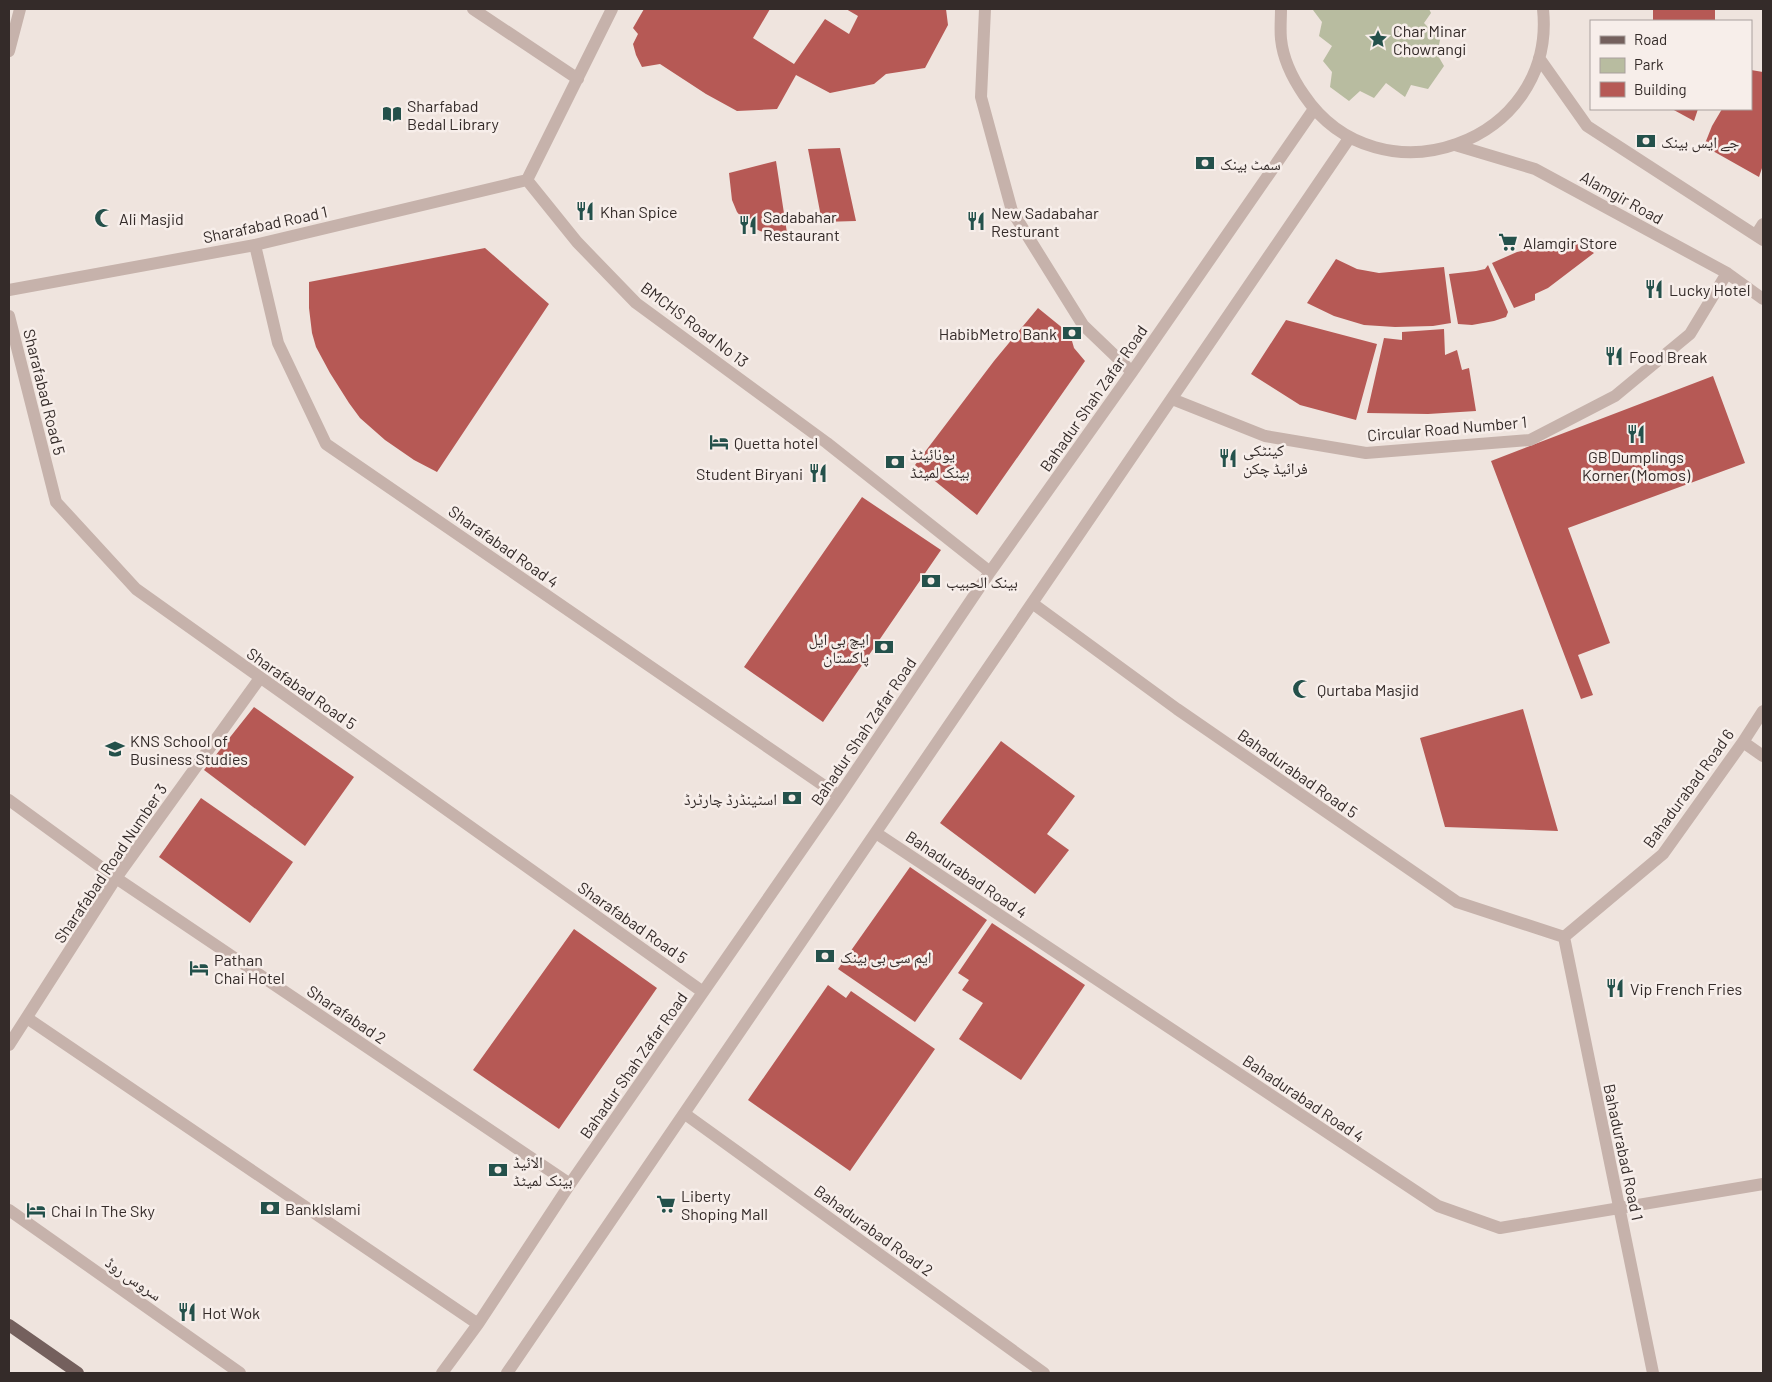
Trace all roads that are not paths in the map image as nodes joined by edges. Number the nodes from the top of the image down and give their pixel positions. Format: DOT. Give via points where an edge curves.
graph roads {
  1 [pos="20,9"];
  2 [pos="473,9"];
  3 [pos="612,9"];
  4 [pos="985,9"];
  5 [pos="1281,9"];
  6 [pos="1543,9"];
  7 [pos="9,51"];
  8 [pos="1539,58"];
  9 [pos="578,79"];
  10 [pos="1314,109"];
  11 [pos="1350,137"];
  12 [pos="1455,145"];
  13 [pos="527,180"];
  14 [pos="1761,233"];
  15 [pos="255,245"];
  16 [pos="1727,273"];
  17 [pos="9,290"];
  18 [pos="1763,300"];
  19 [pos="9,316"];
  20 [pos="1132,372"];
  21 [pos="1172,399"];
  22 [pos="990,572"];
  23 [pos="1032,603"];
  24 [pos="260,678"];
  25 [pos="1763,711"];
  26 [pos="1743,742"];
  27 [pos="1763,756"];
  28 [pos="839,796"];
  29 [pos="9,800"];
  30 [pos="876,833"];
  31 [pos="116,878"];
  32 [pos="1564,937"];
  33 [pos="703,992"];
  34 [pos="28,1018"];
  35 [pos="9,1046"];
  36 [pos="685,1114"];
  37 [pos="570,1184"];
  38 [pos="1763,1184"];
  39 [pos="1619,1208"];
  40 [pos="9,1210"];
  41 [pos="478,1324"];
  42 [pos="9,1325"];
  43 [pos="78,1373"];
  44 [pos="240,1373"];
  45 [pos="442,1373"];
  46 [pos="508,1373"];
  47 [pos="1044,1373"];
  48 [pos="1653,1373"];
  1 -- 7 [label="street"];
  2 -- 9 [label="street"];
  3 -- 9 [label="street"];
  4 -- 20 [label="street" via="981,97 1012,211 1083,325"];
  5 -- 10 [label="street" via="1281,40 1292,77"];
  6 -- 8 [label="street"];
  8 -- 12 [label="street" via="1530,81 1510,108 1478,135"];
  8 -- 14 [label="street" via="1587,126"];
  9 -- 13 [label="street"];
  10 -- 11 [label="street"];
  10 -- 20 [label="street, Bahadur Shah Zafar Road"];
  11 -- 12 [label="street" via="1384,150 1420,152"];
  11 -- 21 [label="street"];
  12 -- 16 [label="street, Alamgir Road" via="1535,168"];
  13 -- 15 [label="street, Sharafabad Road 1"];
  13 -- 22 [label="street, BMCHS Road No 13" via="578,242 636,303 827,444"];
  15 -- 17 [label="street, Sharafabad Road 1"];
  15 -- 28 [label="street, Sharafabad Road 4" via="278,343 326,444"];
  16 -- 18 [label="street, Alamgir Road"];
  16 -- 21 [label="street, Circular Road Number 1" via="1690,334 1615,396 1530,440 1366,453 1265,436"];
  19 -- 24 [label="street, Sharafabad Road 5" via="56,502 136,589"];
  20 -- 22 [label="street, Bahadur Shah Zafar Road"];
  21 -- 23 [label="street"];
  22 -- 28 [label="street, Bahadur Shah Zafar Road"];
  23 -- 30 [label="street"];
  23 -- 32 [label="street, Bahadurabad Road 5" via="1176,709 1457,902"];
  24 -- 31 [label="street, Sharafabad Road Number 3"];
  24 -- 33 [label="street, Sharafabad Road 5"];
  25 -- 26 [label="street, Bahadurabad Road 6"];
  26 -- 27 [label="street"];
  26 -- 32 [label="street, Bahadurabad Road 6" via="1663,854"];
  28 -- 33 [label="street, Bahadur Shah Zafar Road"];
  29 -- 31 [label="street, Sharafabad 2"];
  30 -- 36 [label="street"];
  30 -- 39 [label="street, Bahadurabad Road 4" via="1438,1206 1500,1228"];
  31 -- 34 [label="street, Sharafabad Road Number 3"];
  31 -- 37 [label="street, Sharafabad 2"];
  32 -- 39 [label="street, Bahadurabad Road 1"];
  33 -- 37 [label="street, Bahadur Shah Zafar Road"];
  34 -- 35 [label="street, Sharafabad Road Number 3"];
  34 -- 41 [label="street"];
  36 -- 46 [label="street"];
  36 -- 47 [label="street, Bahadurabad Road 2"];
  37 -- 41 [label="street, Bahadur Shah Zafar Road"];
  38 -- 39 [label="street, Bahadurabad Road 4"];
  39 -- 48 [label="street, Bahadurabad Road 1"];
  40 -- 44 [label="street, سروس روڈ"];
  41 -- 45 [label="street, Bahadur Shah Zafar Road"];
  42 -- 43 [label="main road"];
}
